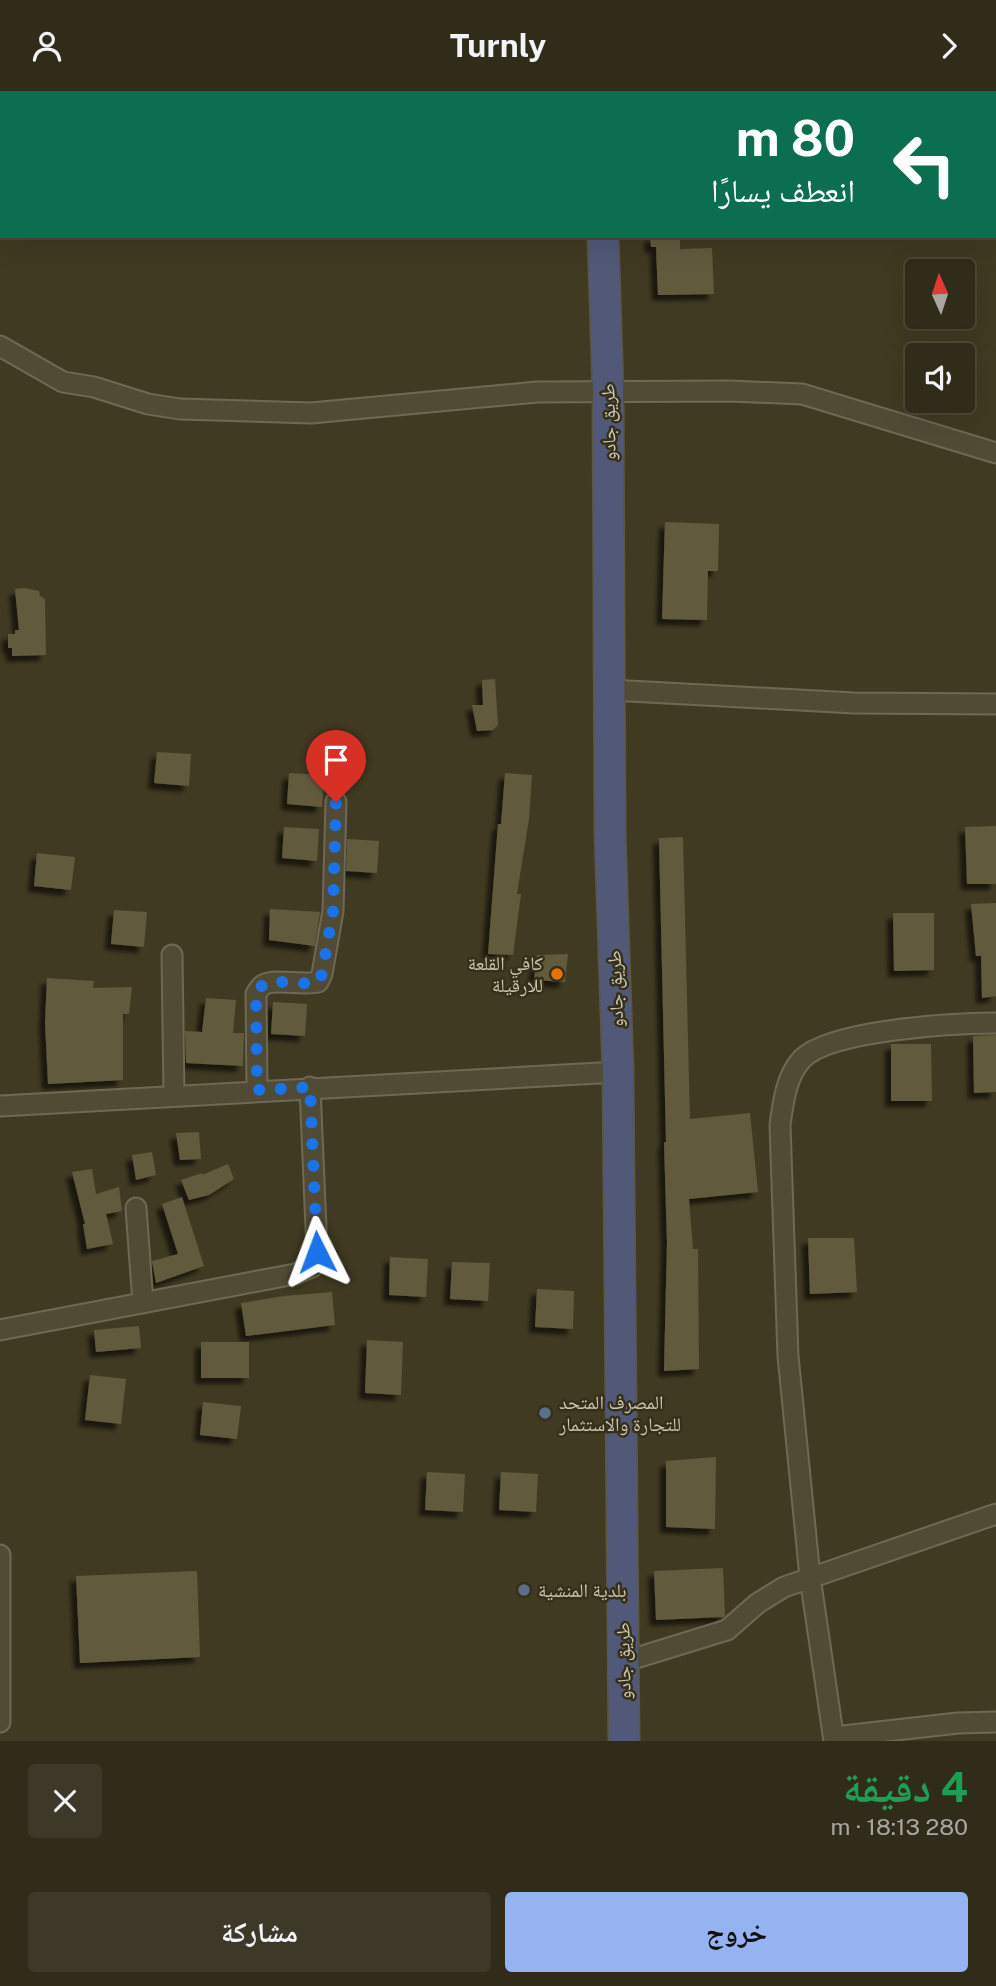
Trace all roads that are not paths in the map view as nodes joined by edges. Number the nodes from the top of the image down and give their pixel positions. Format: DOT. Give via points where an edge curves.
graph roads {
  1 [pos="603,238"];
  2 [pos="0,346"];
  3 [pos="608,391"];
  4 [pos="996,453"];
  5 [pos="610,690"];
  6 [pos="996,704"];
  7 [pos="336,802"];
  8 [pos="172,955"];
  9 [pos="996,1023"];
  10 [pos="618,1072"];
  11 [pos="310,1087"];
  12 [pos="257,1090"];
  13 [pos="174,1095"];
  14 [pos="0,1106"];
  15 [pos="136,1208"];
  16 [pos="143,1303"];
  17 [pos="0,1330"];
  18 [pos="996,1514"];
  19 [pos="0,1555"];
  20 [pos="810,1577"];
  21 [pos="623,1662"];
  22 [pos="0,1722"];
  23 [pos="996,1722"];
  24 [pos="834,1739"];
  25 [pos="625,1741"];
  1 -- 3 [label="highway, طريق جادو"];
  2 -- 3 [label="street" via="63,382 180,409 312,413 537,392"];
  3 -- 4 [label="street" via="802,394"];
  3 -- 5 [label="highway, طريق جادو"];
  5 -- 6 [label="street" via="854,703"];
  5 -- 10 [label="highway, طريق جادو"];
  7 -- 12 [label="street" via="333,911 322,974 318,982 272,983 256,994"];
  8 -- 13 [label="street"];
  9 -- 20 [label="street" via="893,1032 828,1044 803,1058 788,1083 780,1125 788,1356"];
  10 -- 11 [label="street"];
  10 -- 21 [label="highway, طريق جادو"];
  11 -- 12 [label="street"];
  11 -- 16 [label="street" via="317,1252 312,1267"];
  12 -- 13 [label="street"];
  13 -- 14 [label="street"];
  15 -- 16 [label="street"];
  16 -- 17 [label="street"];
  18 -- 20 [label="street"];
  19 -- 22 [label="street"];
  20 -- 21 [label="street" via="774,1592 727,1630"];
  20 -- 24 [label="street"];
  21 -- 25 [label="highway, طريق جادو"];
  23 -- 24 [label="street"];
}
